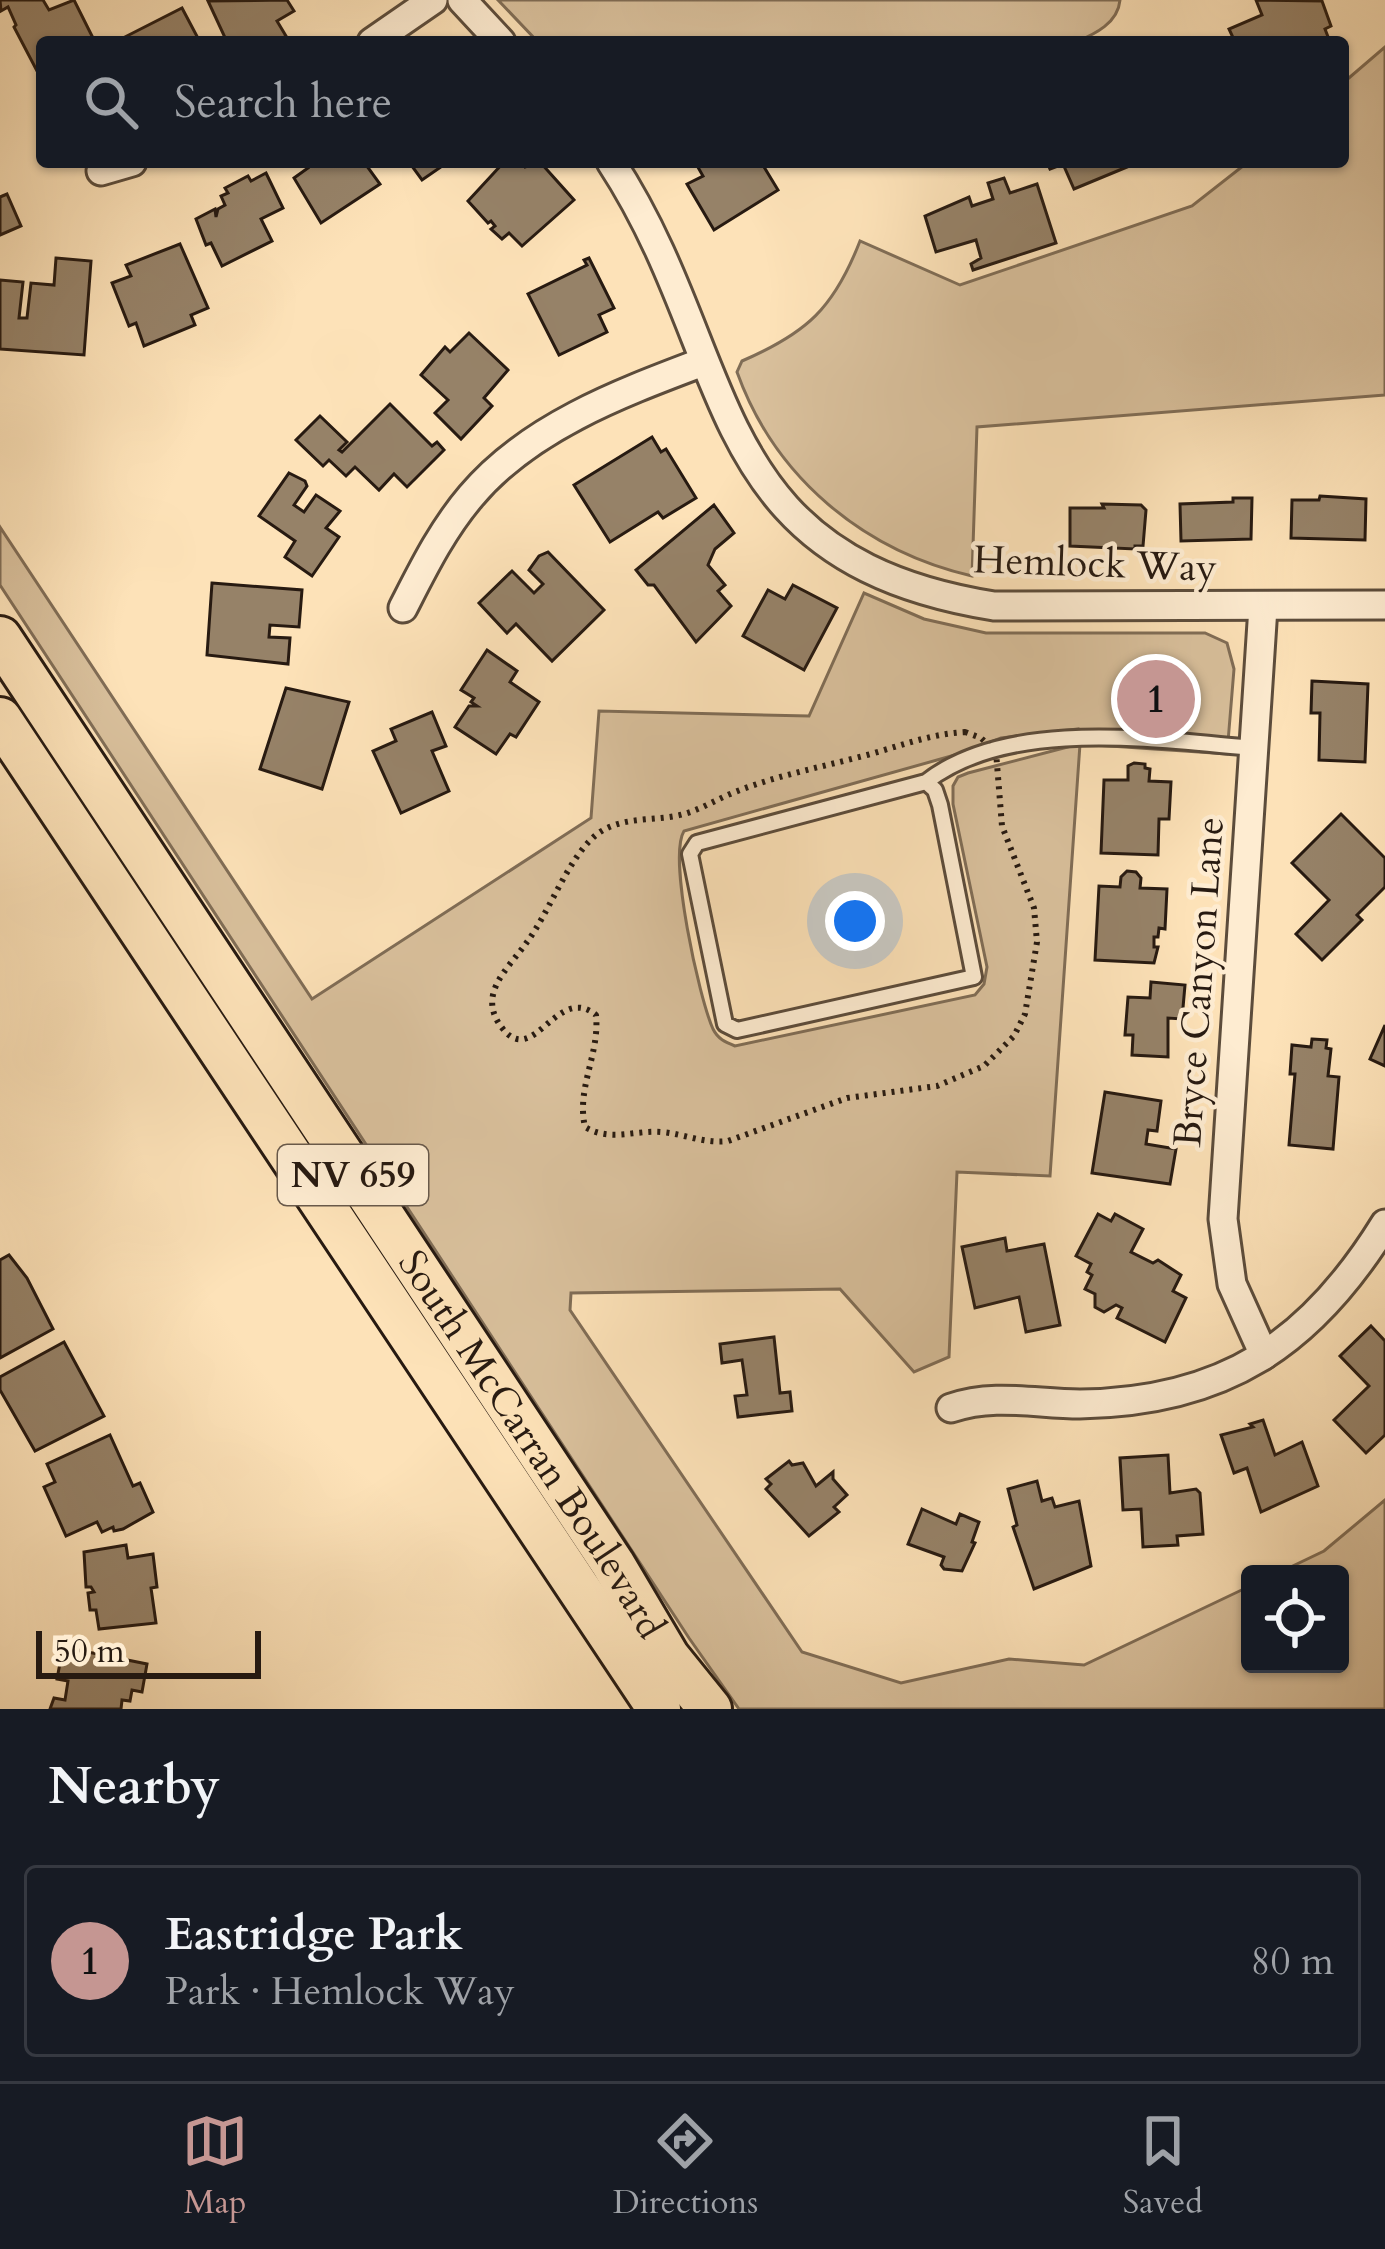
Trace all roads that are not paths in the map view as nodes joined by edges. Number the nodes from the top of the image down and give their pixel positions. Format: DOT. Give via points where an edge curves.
graph roads {
  1 [pos="434,0"];
  2 [pos="462,0"];
  3 [pos="381,36"];
  4 [pos="495,36"];
  5 [pos="111,168"];
  6 [pos="614,168"];
  7 [pos="101,171"];
  8 [pos="703,362"];
  9 [pos="1385,605"];
  10 [pos="1263,607"];
  11 [pos="403,608"];
  12 [pos="0,638"];
  13 [pos="0,719"];
  14 [pos="1254,748"];
  15 [pos="926,782"];
  16 [pos="1385,1224"];
  17 [pos="1264,1355"];
  18 [pos="951,1408"];
  19 [pos="659,1709"];
  20 [pos="710,1709"];
  1 -- 3 [label="street"];
  2 -- 4 [label="street"];
  5 -- 7 [label="street"];
  6 -- 8 [label="street, Hemlock Way" via="648,226"];
  8 -- 10 [label="street, Hemlock Way" via="766,484 830,545 909,586 994,606"];
  8 -- 11 [label="street" via="565,422 495,471 452,520"];
  9 -- 10 [label="street, Hemlock Way"];
  10 -- 14 [label="street, Bryce Canyon Lane"];
  12 -- 20 [label="main road, South McCarran Boulevard / NV 659" via="668,1657"];
  13 -- 19 [label="main road, South McCarran Boulevard / NV 659"];
  14 -- 15 [label="lane" via="1053,739 941,770"];
  14 -- 17 [label="street, Bryce Canyon Lane" via="1222,1219 1232,1284"];
  15 -- 15 [label="lane" via="697,843 690,854 725,1024 737,1030 974,977 940,805"];
  16 -- 17 [label="street" via="1334,1298"];
  17 -- 18 [label="street" via="1158,1397 1074,1404 988,1399"];
}
